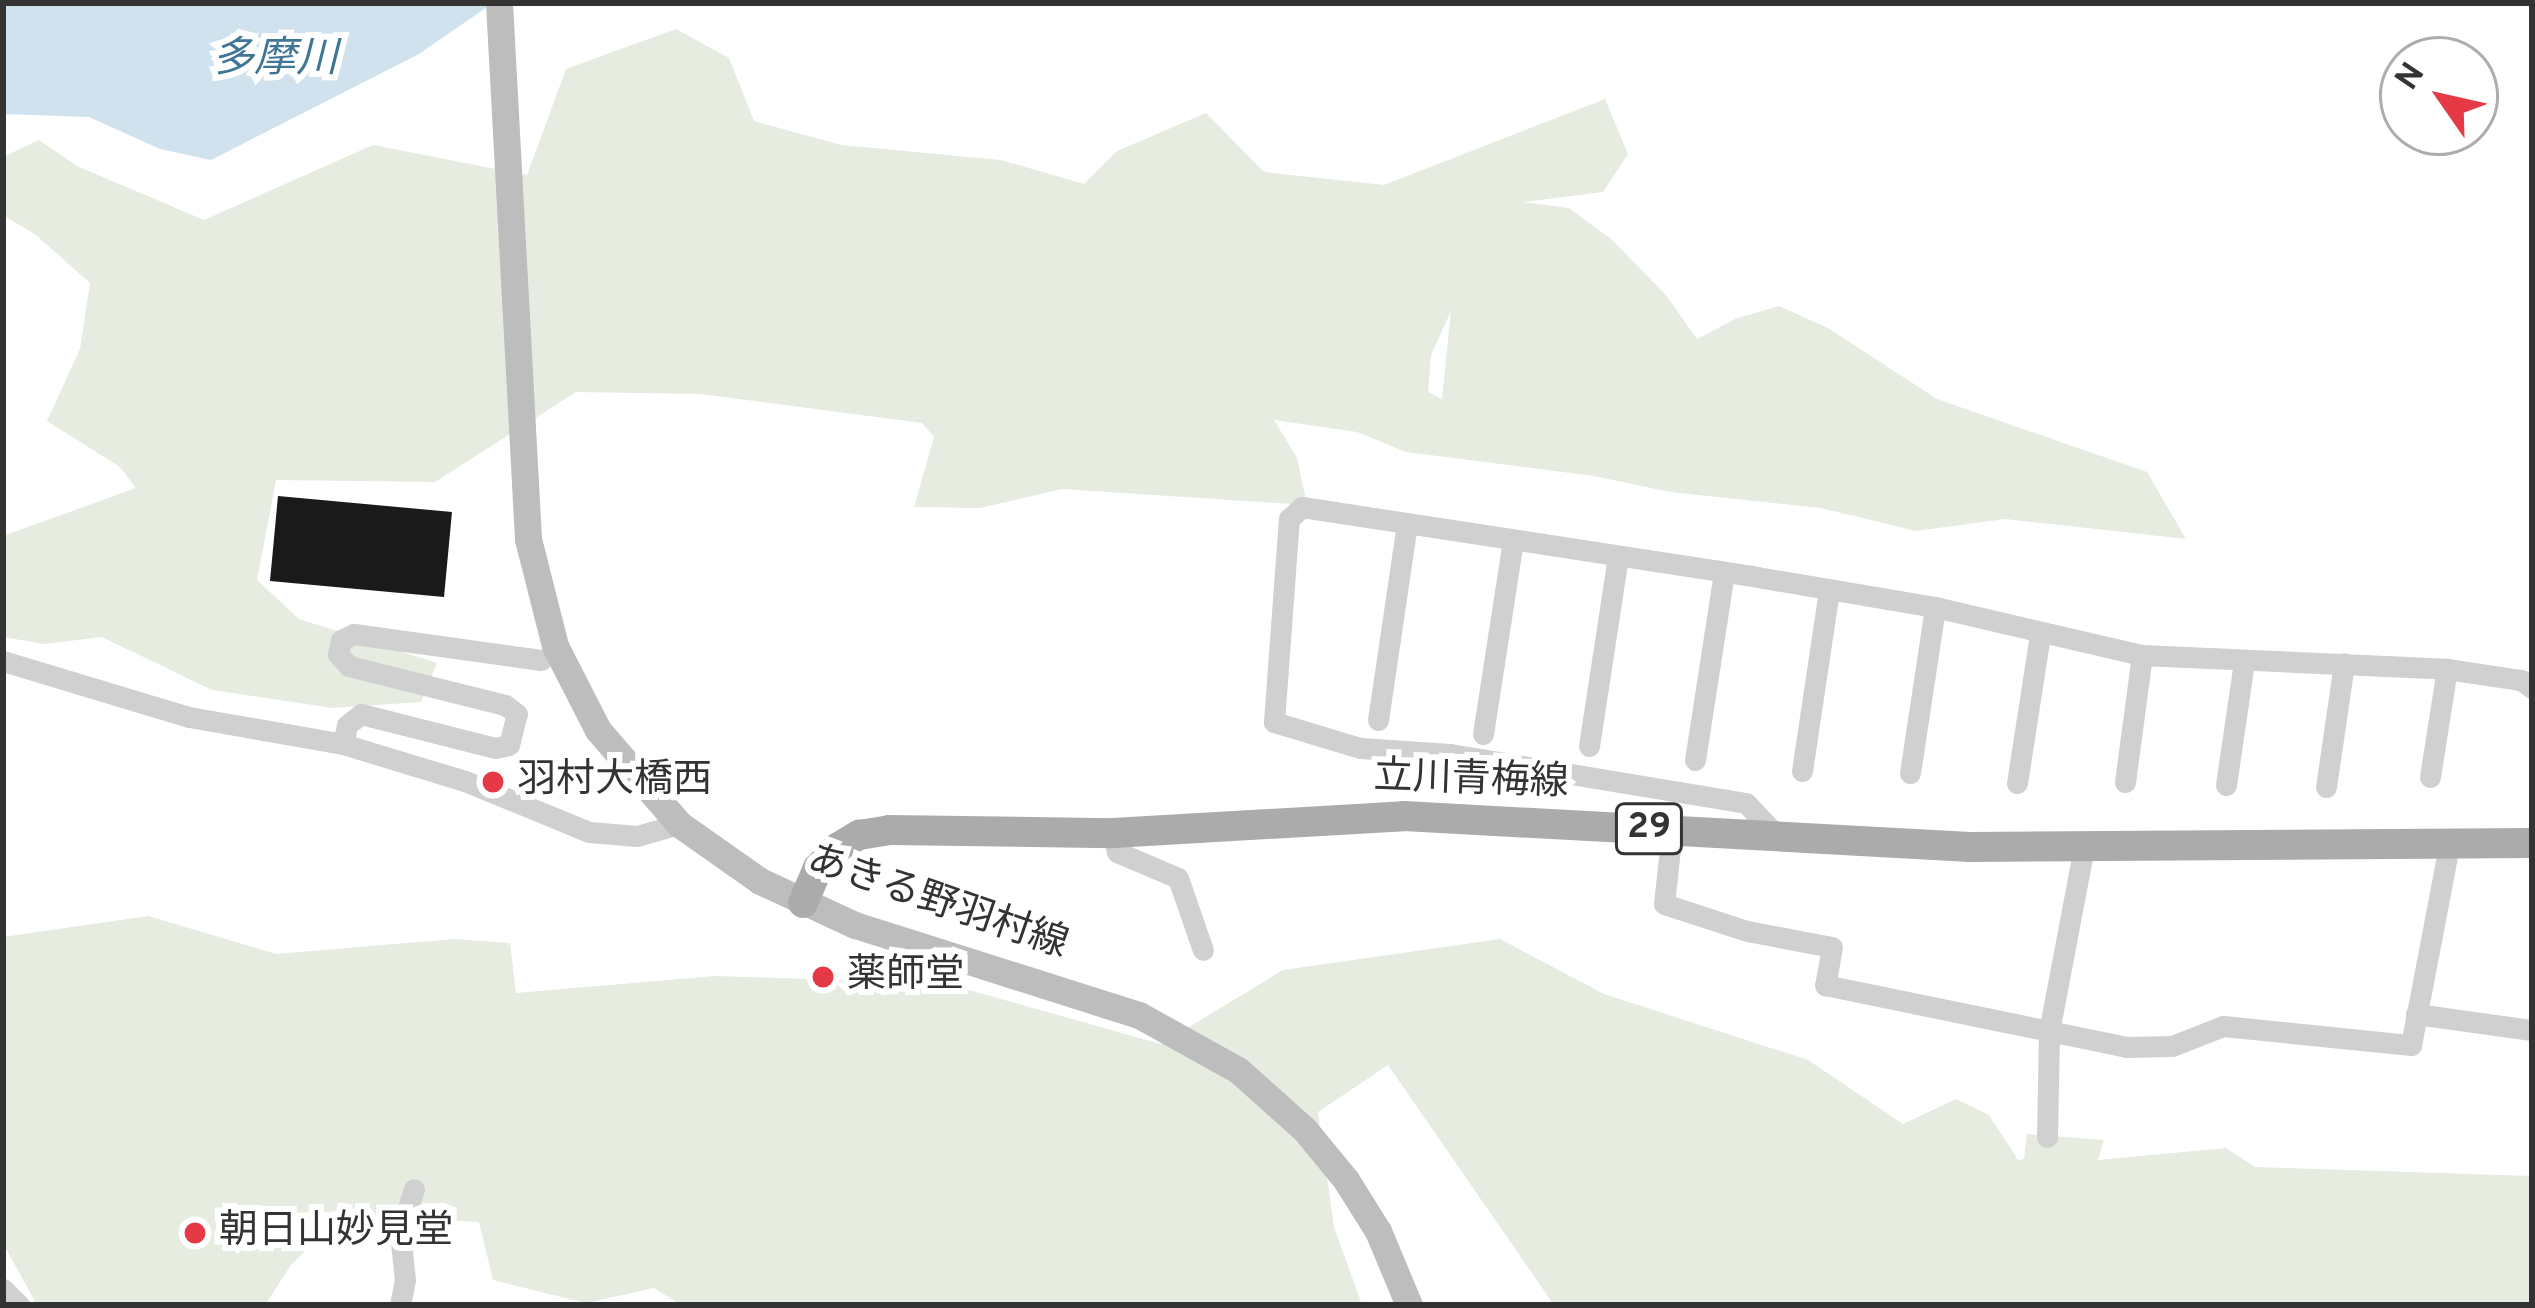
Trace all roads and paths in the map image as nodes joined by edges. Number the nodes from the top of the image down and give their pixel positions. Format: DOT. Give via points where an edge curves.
graph roads {
  1 [pos="499,3"];
  2 [pos="1407,524"];
  3 [pos="1513,542"];
  4 [pos="1618,556"];
  5 [pos="1724,572"];
  6 [pos="1829,590"];
  7 [pos="1935,607"];
  8 [pos="2040,634"];
  9 [pos="2142,655"];
  10 [pos="541,660"];
  11 [pos="3,661"];
  12 [pos="2244,661"];
  13 [pos="2344,663"];
  14 [pos="2447,669"];
  15 [pos="2532,688"];
  16 [pos="1378,720"];
  17 [pos="1483,734"];
  18 [pos="343,744"];
  19 [pos="1589,746"];
  20 [pos="1695,760"];
  21 [pos="1802,771"];
  22 [pos="1910,773"];
  23 [pos="2430,776"];
  24 [pos="2125,782"];
  25 [pos="2017,783"];
  26 [pos="2226,785"];
  27 [pos="2326,787"];
  28 [pos="679,824"];
  29 [pos="1672,831"];
  30 [pos="1113,833"];
  31 [pos="1779,838"];
  32 [pos="2532,843"];
  33 [pos="2449,845"];
  34 [pos="2084,847"];
  35 [pos="803,903"];
  36 [pos="1203,950"];
  37 [pos="2416,1014"];
  38 [pos="2532,1030"];
  39 [pos="2049,1032"];
  40 [pos="2047,1137"];
  41 [pos="414,1189"];
  42 [pos="3,1289"];
  43 [pos="19,1305"];
  44 [pos="400,1305"];
  45 [pos="1409,1305"];
  1 -- 28 [label="main road, あきる野羽村線" via="530,555 574,687 607,742"];
  2 -- 3 [label="street"];
  2 -- 16 [label="street"];
  2 -- 31 [label="street" via="1302,507 1289,519 1274,722 1360,748 1450,754 1746,803"];
  3 -- 4 [label="street"];
  3 -- 17 [label="street"];
  4 -- 5 [label="street"];
  4 -- 19 [label="street"];
  5 -- 6 [label="street"];
  5 -- 20 [label="street"];
  6 -- 7 [label="street"];
  6 -- 21 [label="street"];
  7 -- 8 [label="street"];
  7 -- 22 [label="street"];
  8 -- 9 [label="street"];
  8 -- 25 [label="street"];
  9 -- 12 [label="street"];
  9 -- 24 [label="street"];
  10 -- 18 [label="street" via="354,634 341,640 338,654 349,666 517,714 509,745 495,748 361,714 347,725"];
  11 -- 18 [label="street" via="189,717"];
  12 -- 13 [label="street"];
  12 -- 26 [label="street"];
  13 -- 14 [label="street"];
  13 -- 27 [label="street"];
  14 -- 15 [label="street"];
  14 -- 23 [label="street"];
  18 -- 28 [label="street" via="465,781 589,832 637,836"];
  28 -- 35 [label="main road, あきる野羽村線" via="736,868"];
  29 -- 30 [label="main road, 立川青梅線 / 29" via="1405,816"];
  29 -- 31 [label="main road, 立川青梅線 / 29"];
  29 -- 39 [label="street" via="1664,904 1832,947 1825,985"];
  30 -- 35 [label="main road, 立川青梅線 / 29" via="866,832 826,859"];
  30 -- 36 [label="street" via="1117,852 1178,878"];
  31 -- 34 [label="main road, 立川青梅線 / 29"];
  32 -- 33 [label="main road, 立川青梅線 / 29"];
  33 -- 34 [label="main road, 立川青梅線 / 29"];
  33 -- 37 [label="street"];
  34 -- 39 [label="street"];
  35 -- 45 [label="main road, あきる野羽村線" via="1139,1016 1218,1057 1275,1100 1330,1159 1378,1231"];
  37 -- 38 [label="street"];
  37 -- 39 [label="street" via="2411,1045 2223,1026 2172,1046 2126,1047"];
  39 -- 40 [label="street"];
  41 -- 44 [label="street" via="400,1233"];
  42 -- 43 [label="street"];
}
